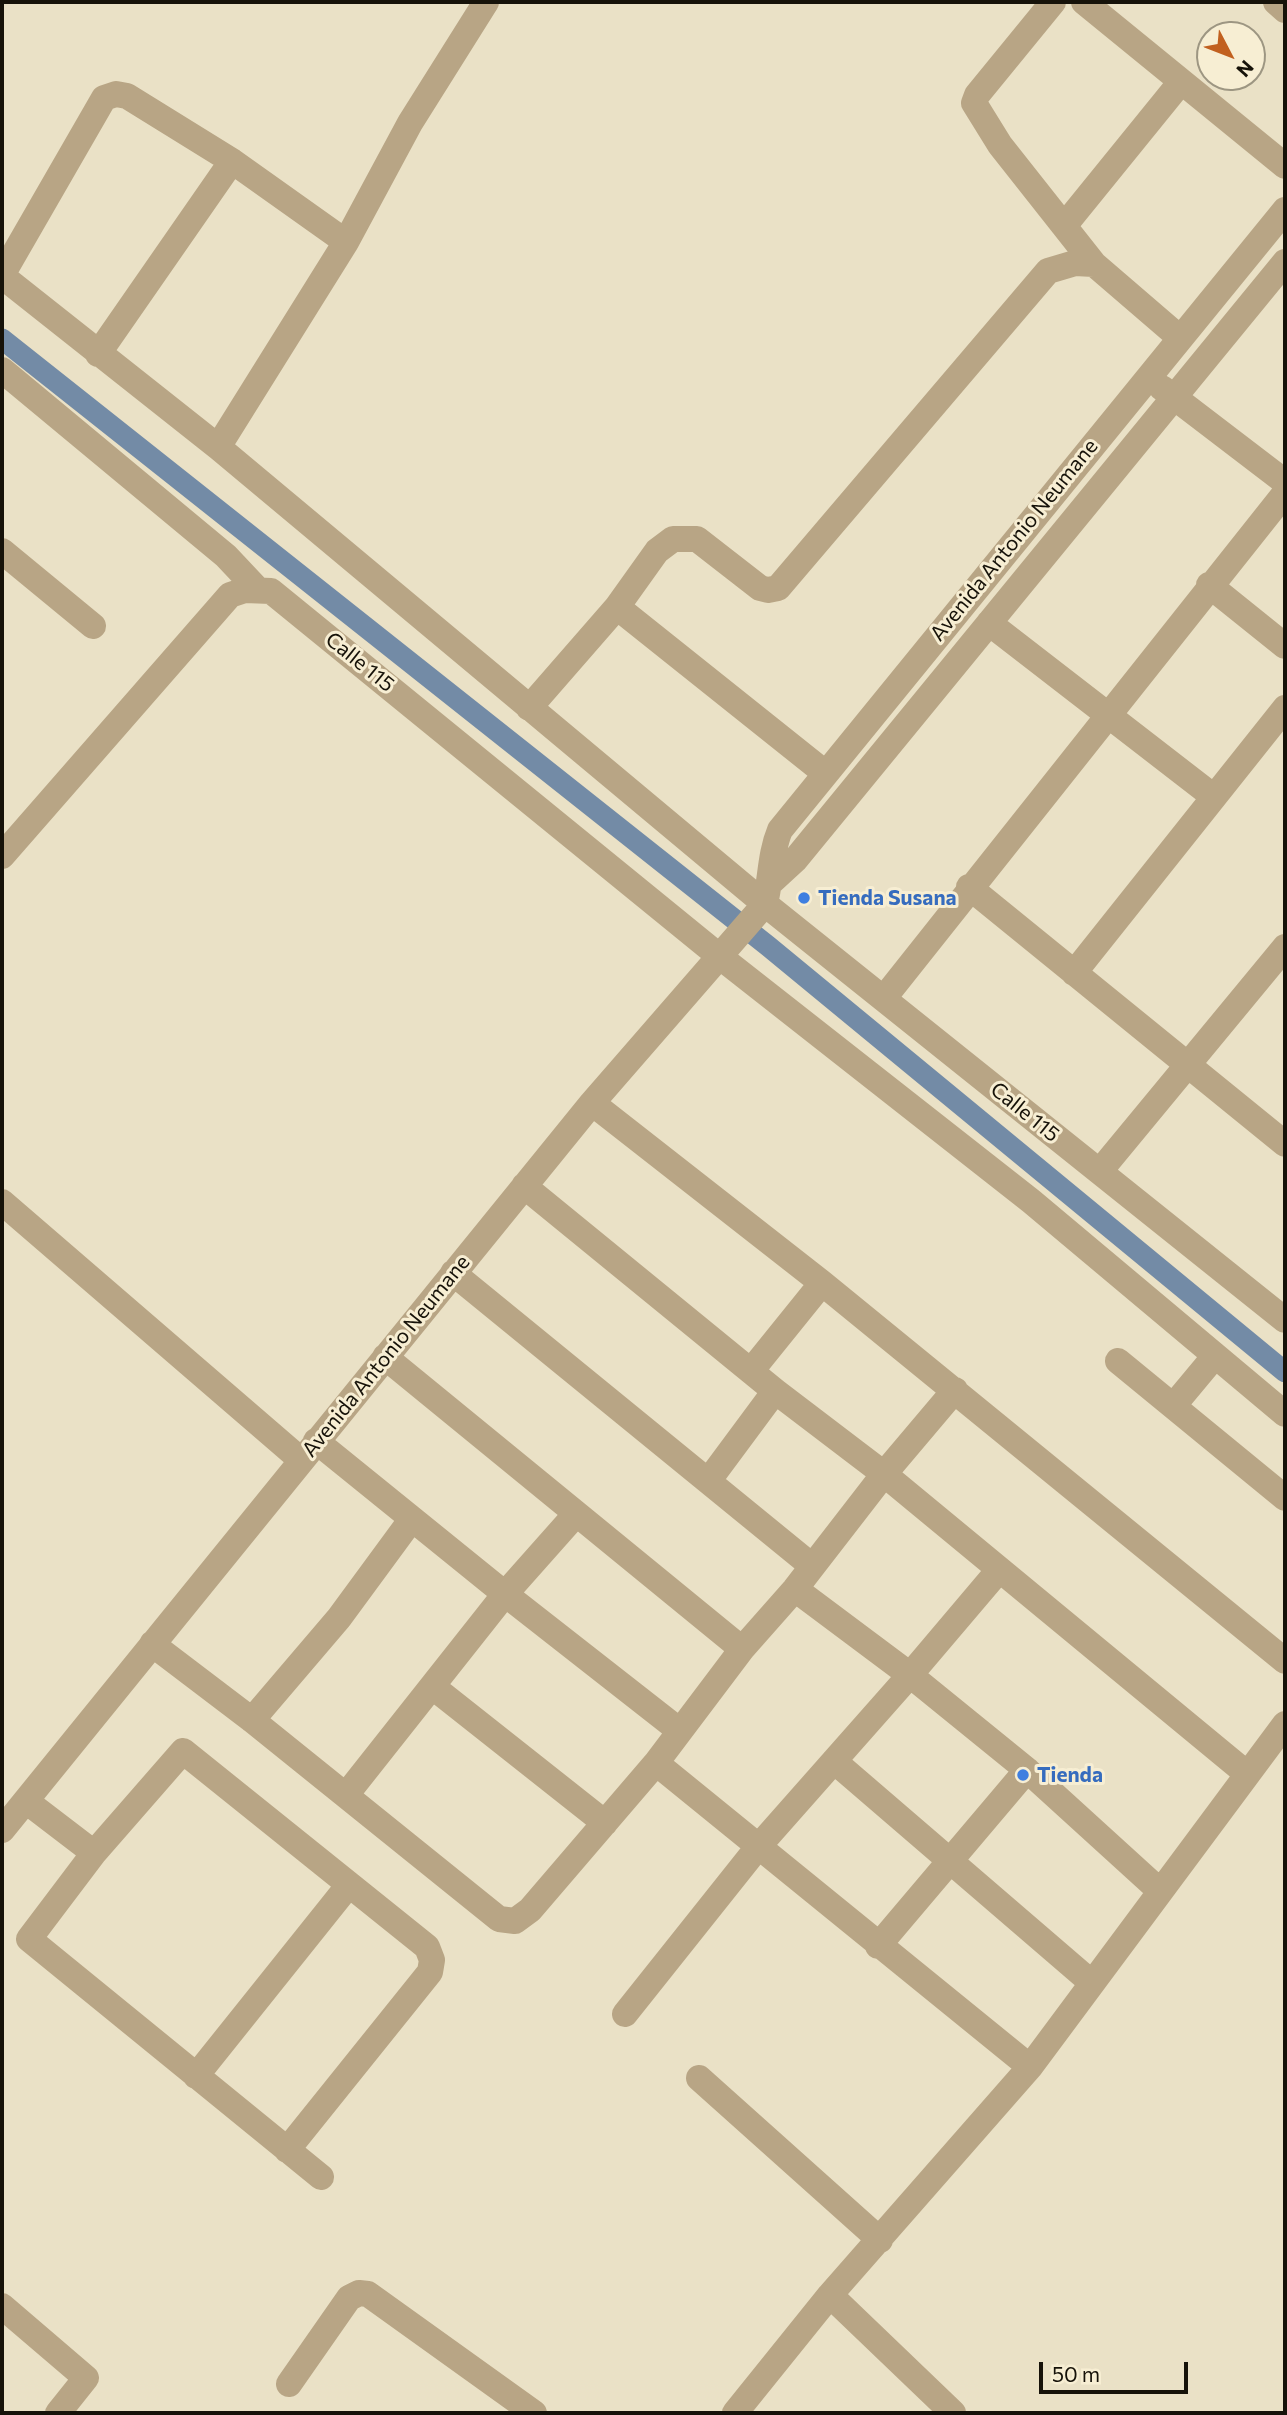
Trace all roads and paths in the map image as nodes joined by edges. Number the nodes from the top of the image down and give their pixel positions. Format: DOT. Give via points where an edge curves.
graph roads {
  1 [pos="486,2"];
  2 [pos="1053,2"];
  3 [pos="1084,2"];
  4 [pos="1276,2"];
  5 [pos="1285,10"];
  6 [pos="1181,83"];
  7 [pos="232,161"];
  8 [pos="1285,166"];
  9 [pos="1285,210"];
  10 [pos="1064,226"];
  11 [pos="346,242"];
  12 [pos="1285,262"];
  13 [pos="1094,264"];
  14 [pos="2,276"];
  15 [pos="1180,338"];
  16 [pos="98,354"];
  17 [pos="2,370"];
  18 [pos="1146,377"];
  19 [pos="1177,397"];
  20 [pos="218,447"];
  21 [pos="1285,482"];
  22 [pos="1285,493"];
  23 [pos="2,551"];
  24 [pos="1209,584"];
  25 [pos="258,590"];
  26 [pos="617,607"];
  27 [pos="989,623"];
  28 [pos="93,626"];
  29 [pos="1285,646"];
  30 [pos="529,708"];
  31 [pos="1285,709"];
  32 [pos="1107,714"];
  33 [pos="1277,736"];
  34 [pos="825,774"];
  35 [pos="1214,797"];
  36 [pos="2,856"];
  37 [pos="969,887"];
  38 [pos="765,899"];
  39 [pos="1285,947"];
  40 [pos="723,952"];
  41 [pos="1074,973"];
  42 [pos="884,998"];
  43 [pos="1188,1066"];
  44 [pos="592,1103"];
  45 [pos="1285,1144"];
  46 [pos="1100,1171"];
  47 [pos="524,1186"];
  48 [pos="2,1202"];
  49 [pos="453,1273"];
  50 [pos="822,1283"];
  51 [pos="1285,1320"];
  52 [pos="385,1357"];
  53 [pos="1214,1357"];
  54 [pos="1118,1361"];
  55 [pos="751,1371"];
  56 [pos="955,1390"];
  57 [pos="775,1391"];
  58 [pos="1174,1405"];
  59 [pos="1285,1414"];
  60 [pos="309,1450"];
  61 [pos="884,1474"];
  62 [pos="709,1479"];
  63 [pos="1285,1498"];
  64 [pos="576,1514"];
  65 [pos="411,1520"];
  66 [pos="812,1566"];
  67 [pos="999,1570"];
  68 [pos="795,1589"];
  69 [pos="505,1594"];
  70 [pos="152,1644"];
  71 [pos="742,1649"];
  72 [pos="1285,1661"];
  73 [pos="910,1675"];
  74 [pos="433,1688"];
  75 [pos="252,1720"];
  76 [pos="1285,1724"];
  77 [pos="680,1731"];
  78 [pos="834,1761"];
  79 [pos="656,1763"];
  80 [pos="1027,1770"];
  81 [pos="1246,1773"];
  82 [pos="346,1795"];
  83 [pos="26,1801"];
  84 [pos="605,1823"];
  85 [pos="2,1830"];
  86 [pos="758,1847"];
  87 [pos="93,1853"];
  88 [pos="951,1862"];
  89 [pos="348,1886"];
  90 [pos="1160,1891"];
  91 [pos="877,1945"];
  92 [pos="1091,1983"];
  93 [pos="625,2014"];
  94 [pos="1030,2067"];
  95 [pos="197,2076"];
  96 [pos="699,2078"];
  97 [pos="287,2150"];
  98 [pos="321,2177"];
  99 [pos="880,2240"];
  100 [pos="830,2295"];
  101 [pos="2,2306"];
  102 [pos="289,2384"];
  103 [pos="58,2413"];
  104 [pos="534,2413"];
  105 [pos="735,2413"];
  106 [pos="953,2413"];
  1 -- 11 [label="street" via="410,122"];
  2 -- 10 [label="street" via="974,103 1000,145"];
  3 -- 6 [label="street"];
  4 -- 5 [label="street"];
  6 -- 8 [label="street"];
  6 -- 10 [label="street"];
  7 -- 11 [label="street"];
  7 -- 14 [label="street" via="127,96 104,98"];
  7 -- 16 [label="street"];
  9 -- 15 [label="street, Avenida Antonio Neumane"];
  10 -- 13 [label="street"];
  11 -- 20 [label="street"];
  12 -- 19 [label="street, Avenida Antonio Neumane"];
  13 -- 15 [label="street"];
  13 -- 26 [label="street" via="1075,263 1048,271 778,588 760,588 697,540 681,537 657,551"];
  14 -- 16 [label="street, Calle 115"];
  15 -- 18 [label="street, Avenida Antonio Neumane"];
  16 -- 20 [label="street, Calle 115"];
  17 -- 25 [label="street, Calle 115" via="226,556"];
  18 -- 19 [label="street"];
  18 -- 34 [label="street, Avenida Antonio Neumane"];
  19 -- 21 [label="street"];
  19 -- 27 [label="street, Avenida Antonio Neumane"];
  20 -- 30 [label="street, Calle 115"];
  22 -- 24 [label="street"];
  23 -- 28 [label="street"];
  24 -- 29 [label="street"];
  24 -- 32 [label="street"];
  25 -- 36 [label="street" via="230,595"];
  25 -- 40 [label="street, Calle 115" via="281,597"];
  26 -- 30 [label="street"];
  26 -- 34 [label="street"];
  27 -- 32 [label="street"];
  27 -- 38 [label="street, Avenida Antonio Neumane"];
  30 -- 38 [label="street, Calle 115"];
  31 -- 33 [label="street"];
  32 -- 35 [label="street"];
  32 -- 37 [label="street"];
  33 -- 35 [label="street"];
  34 -- 38 [label="street, Avenida Antonio Neumane" via="780,830 772,848"];
  35 -- 41 [label="street"];
  37 -- 41 [label="street"];
  37 -- 42 [label="street"];
  38 -- 40 [label="street, Avenida Antonio Neumane"];
  38 -- 42 [label="street, Calle 115"];
  39 -- 43 [label="street"];
  40 -- 44 [label="street, Avenida Antonio Neumane"];
  40 -- 53 [label="street, Calle 115" via="1031,1201"];
  41 -- 43 [label="street"];
  42 -- 46 [label="street, Calle 115"];
  43 -- 45 [label="street"];
  43 -- 46 [label="street"];
  44 -- 47 [label="street, Avenida Antonio Neumane"];
  44 -- 50 [label="street"];
  46 -- 51 [label="street, Calle 115"];
  47 -- 49 [label="street, Avenida Antonio Neumane"];
  47 -- 55 [label="street"];
  48 -- 60 [label="street"];
  49 -- 52 [label="street, Avenida Antonio Neumane"];
  49 -- 62 [label="street"];
  50 -- 55 [label="street"];
  50 -- 56 [label="street"];
  52 -- 60 [label="street, Avenida Antonio Neumane"];
  52 -- 64 [label="street"];
  53 -- 58 [label="street"];
  53 -- 59 [label="street, Calle 115"];
  54 -- 58 [label="street"];
  55 -- 57 [label="street"];
  56 -- 61 [label="street"];
  56 -- 72 [label="street"];
  57 -- 61 [label="street"];
  57 -- 62 [label="street"];
  58 -- 63 [label="street"];
  60 -- 65 [label="street"];
  60 -- 70 [label="street, Avenida Antonio Neumane"];
  61 -- 66 [label="street"];
  61 -- 67 [label="street"];
  62 -- 66 [label="street"];
  64 -- 69 [label="street"];
  64 -- 71 [label="street"];
  65 -- 69 [label="street"];
  65 -- 75 [label="street" via="339,1618"];
  66 -- 68 [label="street"];
  67 -- 73 [label="street"];
  67 -- 81 [label="street"];
  68 -- 71 [label="street"];
  68 -- 73 [label="street"];
  69 -- 74 [label="street"];
  69 -- 77 [label="street"];
  70 -- 75 [label="street"];
  70 -- 83 [label="street, Avenida Antonio Neumane"];
  71 -- 77 [label="street"];
  73 -- 78 [label="street"];
  73 -- 80 [label="street"];
  74 -- 82 [label="street"];
  74 -- 84 [label="street"];
  75 -- 82 [label="street"];
  76 -- 81 [label="street"];
  77 -- 79 [label="street"];
  78 -- 86 [label="street"];
  78 -- 88 [label="street"];
  79 -- 84 [label="street"];
  79 -- 86 [label="street"];
  80 -- 88 [label="street"];
  80 -- 90 [label="street"];
  81 -- 90 [label="street"];
  82 -- 84 [label="street" via="499,1919 516,1921"];
  83 -- 85 [label="street, Avenida Antonio Neumane"];
  83 -- 87 [label="street"];
  86 -- 91 [label="street"];
  86 -- 93 [label="street"];
  87 -- 89 [label="street" via="183,1751"];
  87 -- 95 [label="street" via="29,1939"];
  88 -- 91 [label="street"];
  88 -- 92 [label="street"];
  89 -- 95 [label="street"];
  89 -- 97 [label="street" via="427,1947 430,1972"];
  90 -- 92 [label="street"];
  91 -- 94 [label="street"];
  92 -- 94 [label="street"];
  94 -- 99 [label="street"];
  95 -- 97 [label="street"];
  96 -- 99 [label="street"];
  97 -- 98 [label="street"];
  99 -- 100 [label="street"];
  100 -- 105 [label="street"];
  100 -- 106 [label="street"];
  101 -- 103 [label="street" via="86,2378"];
  102 -- 104 [label="street" via="349,2298 368,2294"];
}
